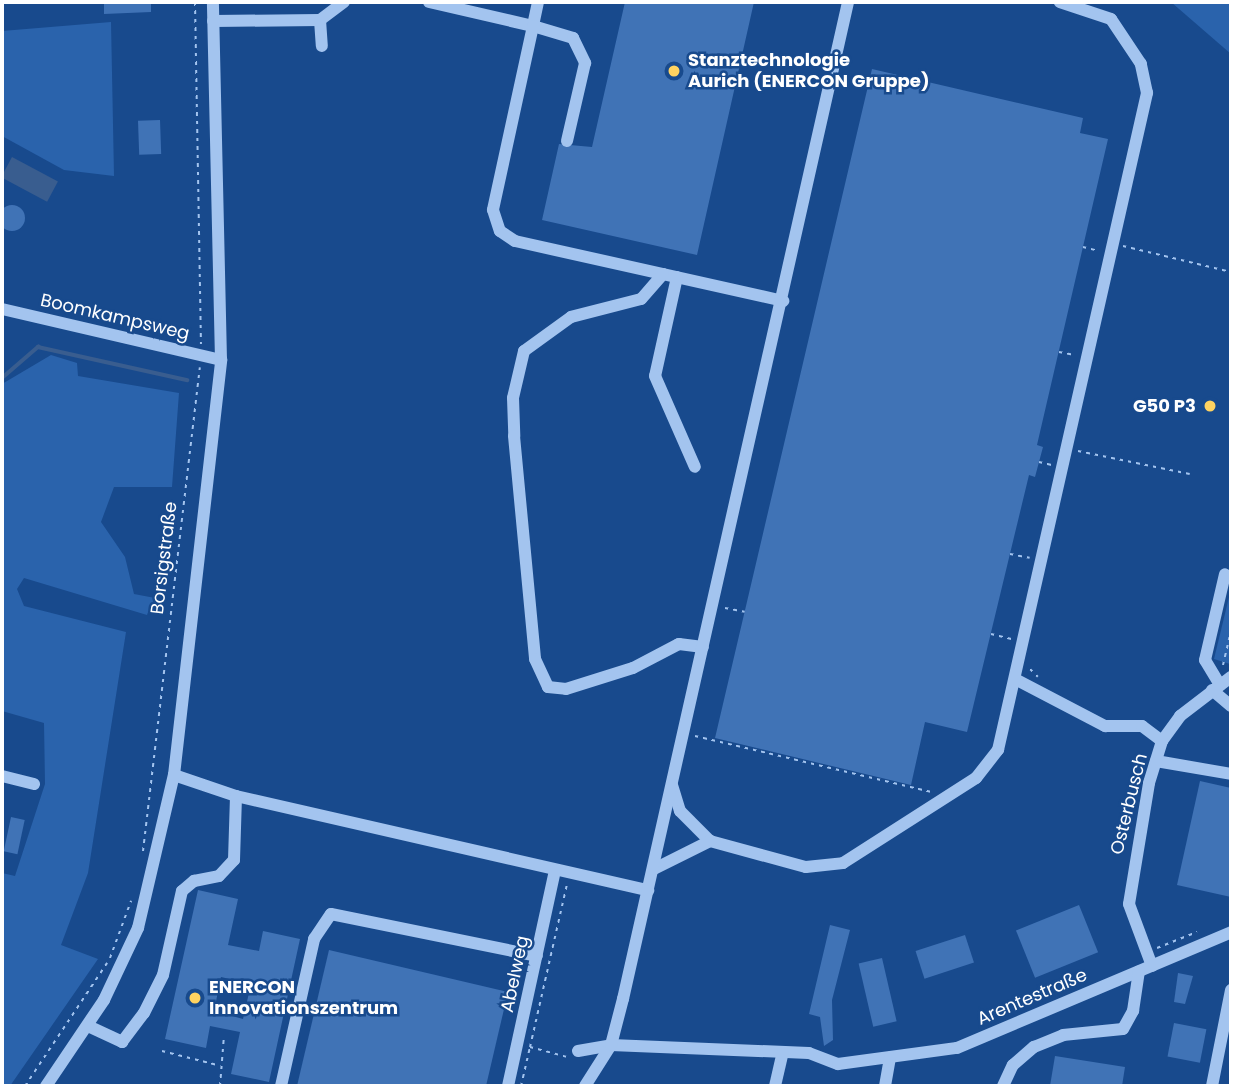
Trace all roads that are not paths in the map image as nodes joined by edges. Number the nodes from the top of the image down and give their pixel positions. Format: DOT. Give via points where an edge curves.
graph roads {
  1 [pos="213,2"];
  2 [pos="344,2"];
  3 [pos="429,2"];
  4 [pos="538,2"];
  5 [pos="848,2"];
  6 [pos="1060,2"];
  7 [pos="320,20"];
  8 [pos="213,21"];
  9 [pos="533,26"];
  10 [pos="322,46"];
  11 [pos="567,141"];
  12 [pos="663,274"];
  13 [pos="677,277"];
  14 [pos="783,301"];
  15 [pos="2,309"];
  16 [pos="221,360"];
  17 [pos="695,467"];
  18 [pos="1225,574"];
  19 [pos="703,647"];
  20 [pos="1015,679"];
  21 [pos="1222,681"];
  22 [pos="1231,706"];
  23 [pos="1162,741"];
  24 [pos="1156,761"];
  25 [pos="1231,774"];
  26 [pos="174,775"];
  27 [pos="2,776"];
  28 [pos="34,784"];
  29 [pos="672,785"];
  30 [pos="236,796"];
  31 [pos="710,842"];
  32 [pos="654,869"];
  33 [pos="555,870"];
  34 [pos="649,890"];
  35 [pos="1231,932"];
  36 [pos="537,956"];
  37 [pos="1152,966"];
  38 [pos="1139,971"];
  39 [pos="1231,990"];
  40 [pos="88,1026"];
  41 [pos="611,1045"];
  42 [pos="578,1051"];
  43 [pos="783,1052"];
  44 [pos="890,1057"];
  45 [pos="46,1086"];
  46 [pos="281,1086"];
  47 [pos="508,1086"];
  48 [pos="585,1086"];
  49 [pos="775,1086"];
  50 [pos="885,1086"];
  51 [pos="1003,1086"];
  52 [pos="1212,1086"];
  1 -- 8 [label="street, Borsigstraße"];
  2 -- 7 [label="street"];
  3 -- 9 [label="street"];
  4 -- 9 [label="street"];
  5 -- 14 [label="street"];
  6 -- 20 [label="street" via="1111,19 1141,64 1147,93"];
  7 -- 8 [label="street"];
  7 -- 10 [label="street"];
  8 -- 16 [label="street, Borsigstraße"];
  9 -- 11 [label="street" via="573,38 585,63"];
  9 -- 12 [label="street" via="493,210 500,230 515,241"];
  12 -- 13 [label="street"];
  12 -- 19 [label="street" via="641,299 570,317 524,351 514,436 535,659 548,687 566,689 633,668 679,644"];
  13 -- 14 [label="street"];
  13 -- 17 [label="street" via="654,376"];
  14 -- 19 [label="street"];
  15 -- 16 [label="street, Boomkampsweg"];
  16 -- 26 [label="street, Borsigstraße"];
  18 -- 21 [label="street" via="1205,660"];
  19 -- 29 [label="street"];
  20 -- 23 [label="street" via="1105,726 1142,726"];
  20 -- 31 [label="street" via="998,750 951,796 843,863 806,867"];
  21 -- 22 [label="street"];
  21 -- 23 [label="street, Osterbusch" via="1180,716"];
  23 -- 24 [label="street, Osterbusch"];
  24 -- 25 [label="street"];
  24 -- 37 [label="street, Osterbusch" via="1130,876 1129,904"];
  26 -- 30 [label="street"];
  26 -- 40 [label="street, Borsigstraße" via="138,928"];
  27 -- 28 [label="street"];
  29 -- 31 [label="street" via="680,811"];
  29 -- 32 [label="street"];
  30 -- 33 [label="street"];
  30 -- 40 [label="street" via="234,860 219,876 194,881 182,891 163,975 144,1013 122,1042"];
  31 -- 32 [label="street"];
  32 -- 34 [label="street"];
  33 -- 34 [label="street"];
  33 -- 36 [label="street, Abelweg"];
  34 -- 41 [label="street"];
  35 -- 37 [label="street, Arentestraße"];
  36 -- 46 [label="street" via="331,914 314,939"];
  36 -- 47 [label="street, Abelweg"];
  37 -- 38 [label="street, Arentestraße"];
  38 -- 44 [label="street, Arentestraße" via="957,1048"];
  38 -- 51 [label="street" via="1133,1011 1123,1029 1063,1035 1034,1047 1013,1065"];
  39 -- 52 [label="street"];
  40 -- 45 [label="street, Borsigstraße"];
  41 -- 42 [label="street, Arentestraße"];
  41 -- 43 [label="street, Arentestraße"];
  41 -- 48 [label="street"];
  43 -- 44 [label="street, Arentestraße" via="838,1064"];
  43 -- 49 [label="street"];
  44 -- 50 [label="street"];
}
